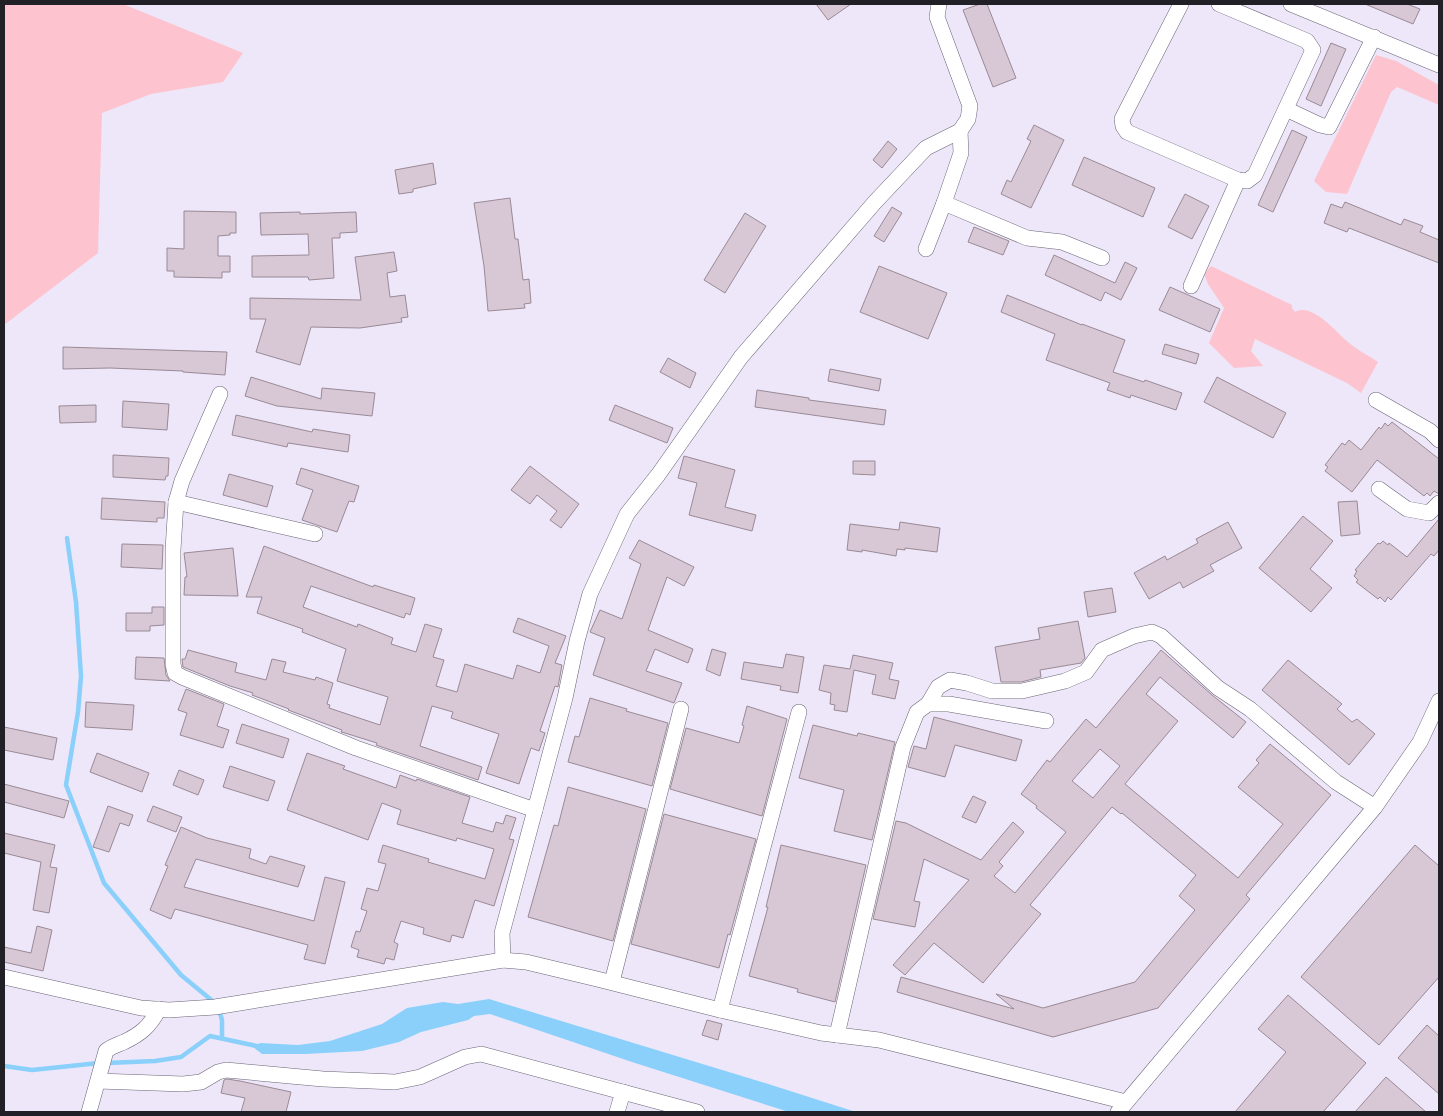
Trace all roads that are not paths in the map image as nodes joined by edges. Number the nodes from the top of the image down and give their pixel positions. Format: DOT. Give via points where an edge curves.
graph roads {
  1 [pos="939,4"];
  2 [pos="1181,4"];
  3 [pos="1219,4"];
  4 [pos="1291,4"];
  5 [pos="1374,37"];
  6 [pos="1439,65"];
  7 [pos="1286,109"];
  8 [pos="960,131"];
  9 [pos="1238,180"];
  10 [pos="944,203"];
  11 [pos="926,249"];
  12 [pos="1102,258"];
  13 [pos="1191,286"];
  14 [pos="220,394"];
  15 [pos="1376,400"];
  16 [pos="1439,440"];
  17 [pos="1378,489"];
  18 [pos="176,502"];
  19 [pos="1439,502"];
  20 [pos="315,534"];
  21 [pos="1439,701"];
  22 [pos="928,704"];
  23 [pos="681,709"];
  24 [pos="799,712"];
  25 [pos="1046,721"];
  26 [pos="1375,807"];
  27 [pos="535,810"];
  28 [pos="503,960"];
  29 [pos="4,977"];
  30 [pos="612,982"];
  31 [pos="159,1009"];
  32 [pos="720,1010"];
  33 [pos="837,1035"];
  34 [pos="99,1079"];
  35 [pos="623,1092"];
  36 [pos="1122,1107"];
  37 [pos="89,1112"];
  38 [pos="617,1112"];
  39 [pos="697,1112"];
  1 -- 8 [label="street" via="937,17 970,106 968,119"];
  2 -- 9 [label="street" via="1122,119 1123,126 1128,132"];
  3 -- 7 [label="street" via="1307,41 1313,50"];
  4 -- 5 [label="street"];
  5 -- 6 [label="street"];
  5 -- 7 [label="street" via="1330,126 1320,125"];
  7 -- 9 [label="street" via="1255,175 1247,181"];
  8 -- 10 [label="street" via="961,153"];
  8 -- 27 [label="street" via="926,148 874,202 741,357 627,514 590,594"];
  9 -- 13 [label="street"];
  10 -- 11 [label="street"];
  10 -- 12 [label="street" via="1027,238 1062,242"];
  14 -- 18 [label="street"];
  15 -- 16 [label="street" via="1430,431"];
  17 -- 19 [label="street" via="1407,509 1428,513"];
  18 -- 20 [label="street"];
  18 -- 27 [label="street" via="173,550 175,673 356,748"];
  21 -- 26 [label="street" via="1420,742"];
  22 -- 25 [label="street" via="949,704"];
  22 -- 26 [label="street" via="938,687 950,680 992,691 1022,691 1065,681 1086,672 1102,650 1152,632 1161,636 1218,688 1250,709 1336,782"];
  22 -- 33 [label="street" via="917,712 903,747"];
  23 -- 30 [label="street"];
  24 -- 32 [label="street"];
  26 -- 36 [label="street"];
  27 -- 28 [label="street" via="502,934"];
  28 -- 30 [label="street" via="526,962"];
  28 -- 31 [label="street" via="218,1007"];
  29 -- 31 [label="street" via="141,1008"];
  30 -- 32 [label="street"];
  31 -- 34 [label="street" via="144,1030 106,1051"];
  32 -- 33 [label="street"];
  33 -- 36 [label="street" via="879,1040"];
  34 -- 35 [label="street" via="184,1084 201,1082 226,1070 395,1082 420,1077 466,1056 481,1054"];
  34 -- 37 [label="street"];
  35 -- 38 [label="street"];
  35 -- 39 [label="street"];
}
